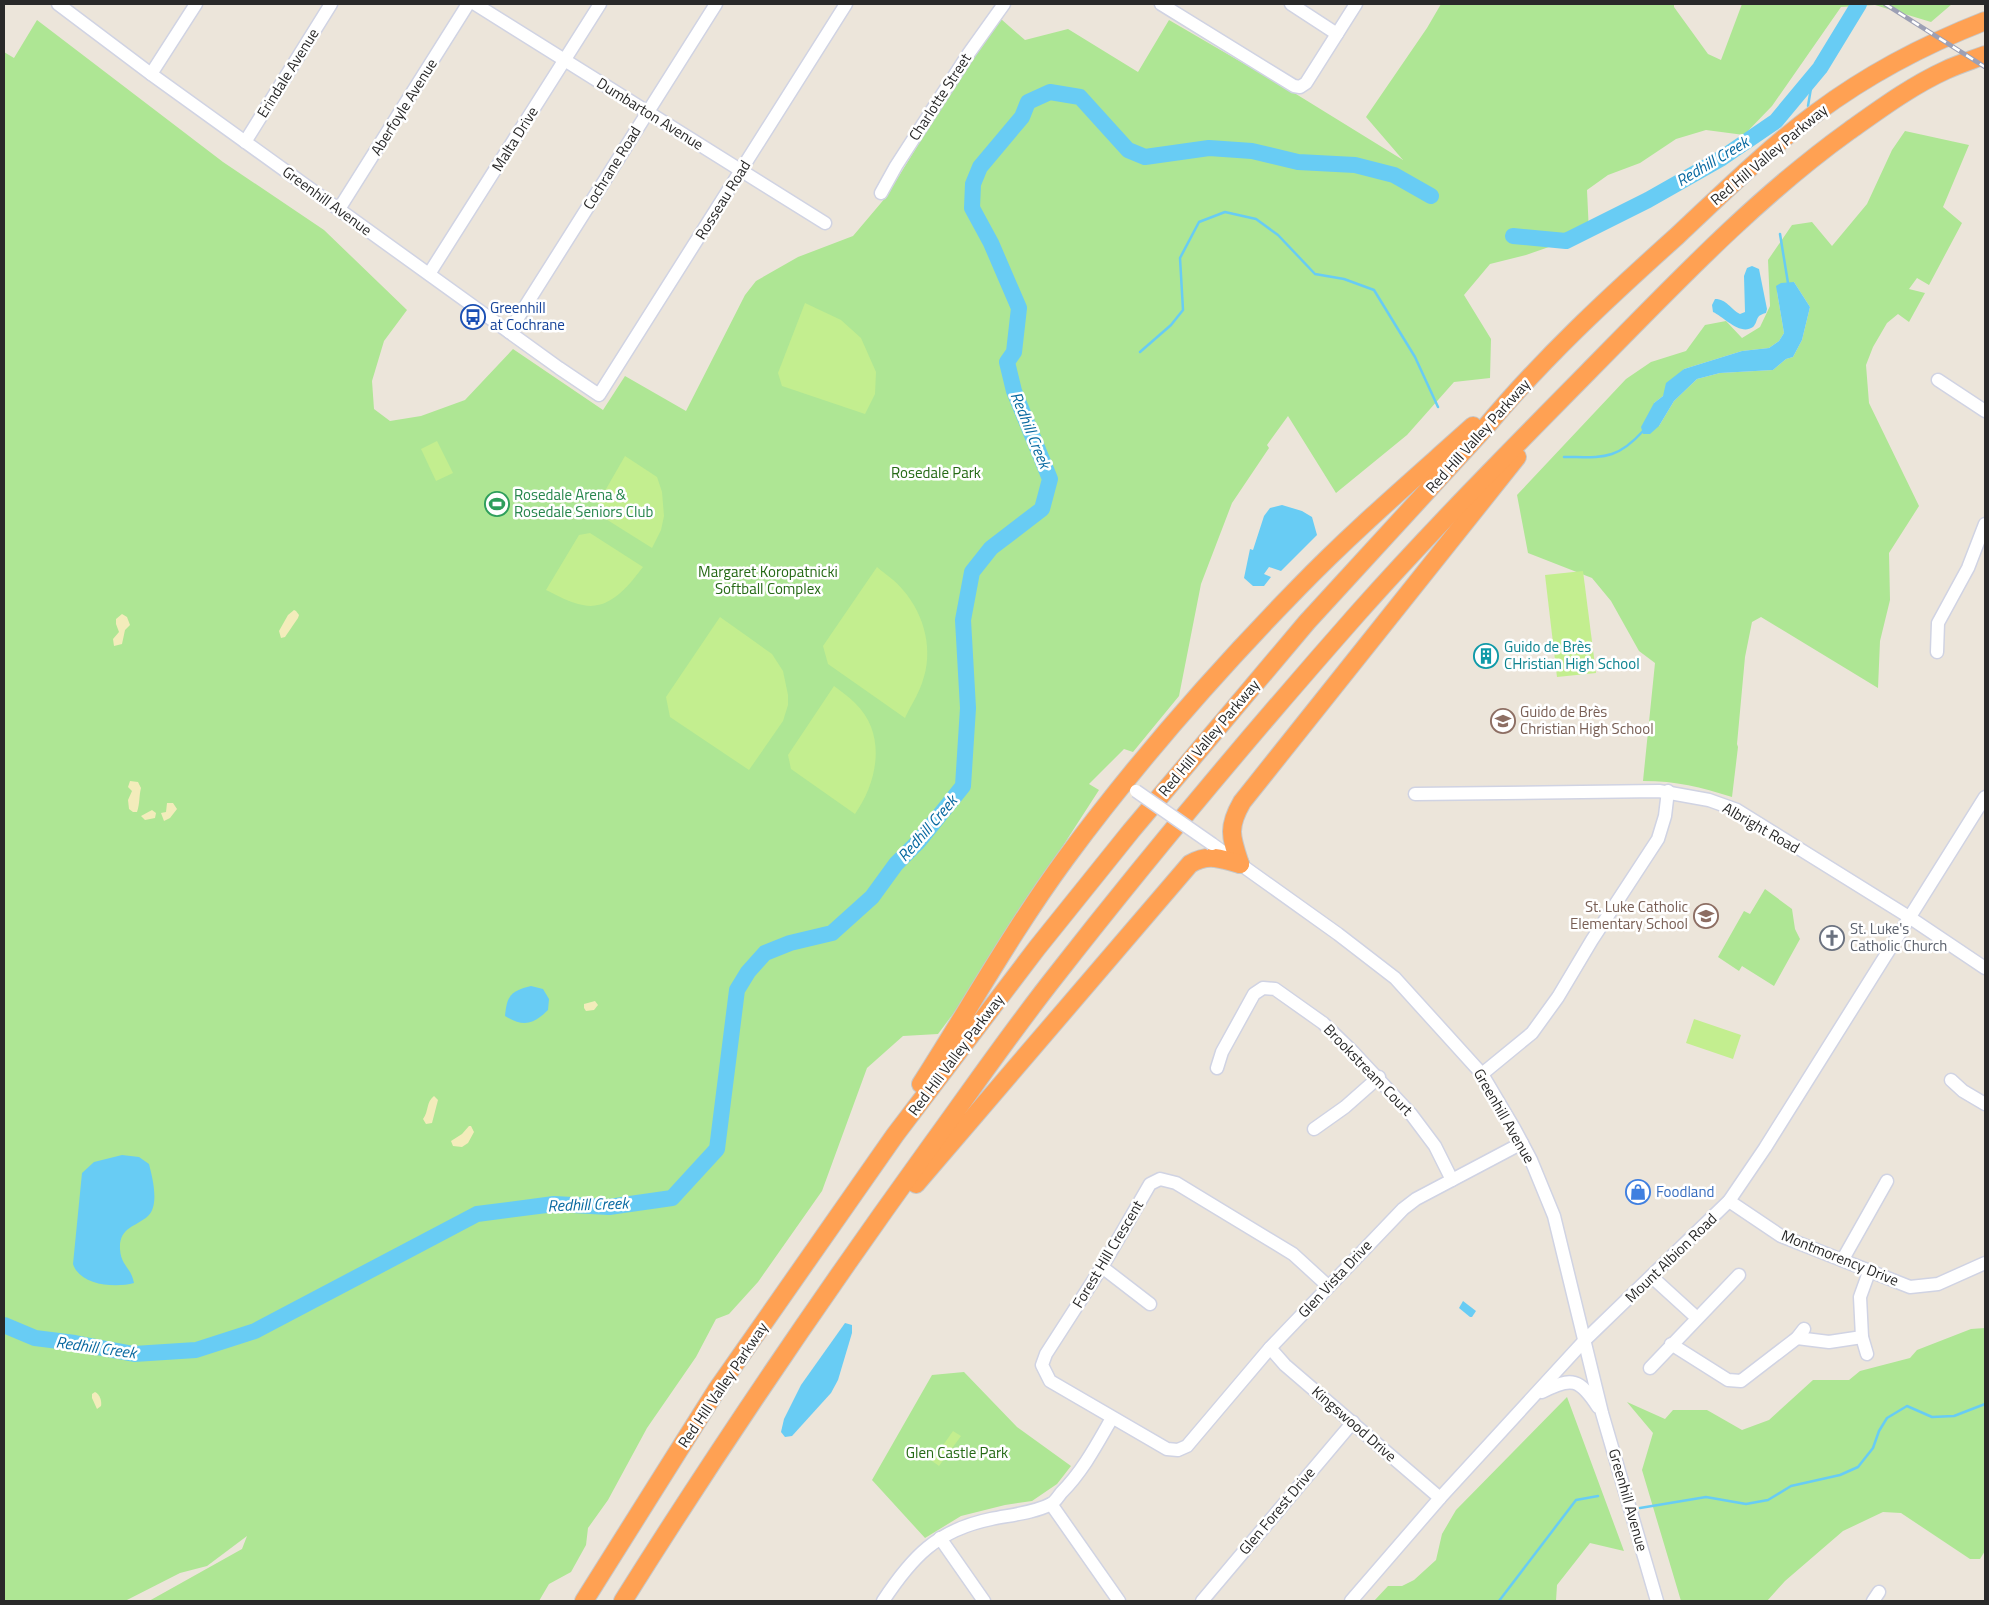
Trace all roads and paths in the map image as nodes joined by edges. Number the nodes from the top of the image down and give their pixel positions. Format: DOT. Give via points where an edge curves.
graph roads {
  1 [pos="58,4"];
  2 [pos="196,4"];
  3 [pos="331,4"];
  4 [pos="468,4"];
  5 [pos="475,4"];
  6 [pos="600,4"];
  7 [pos="716,4"];
  8 [pos="846,4"];
  9 [pos="1004,4"];
  10 [pos="1162,4"];
  11 [pos="1291,4"];
  12 [pos="1356,4"];
  13 [pos="1985,21"];
  14 [pos="1337,34"];
  15 [pos="1985,55"];
  16 [pos="564,60"];
  17 [pos="151,74"];
  18 [pos="647,113"];
  19 [pos="245,142"];
  20 [pos="741,172"];
  21 [pos="882,193"];
  22 [pos="340,209"];
  23 [pos="825,223"];
  24 [pos="429,274"];
  25 [pos="509,332"];
  26 [pos="1938,380"];
  27 [pos="599,395"];
  28 [pos="1562,397"];
  29 [pos="1508,401"];
  30 [pos="1985,411"];
  31 [pos="1985,524"];
  32 [pos="1938,652"];
  33 [pos="1130,787"];
  34 [pos="1668,791"];
  35 [pos="1415,794"];
  36 [pos="1985,797"];
  37 [pos="1240,864"];
  38 [pos="1909,917"];
  39 [pos="1985,968"];
  40 [pos="1217,1068"];
  41 [pos="1482,1074"];
  42 [pos="1379,1077"];
  43 [pos="1951,1080"];
  44 [pos="1985,1104"];
  45 [pos="1314,1129"];
  46 [pos="896,1135"];
  47 [pos="1522,1143"];
  48 [pos="1452,1180"];
  49 [pos="1887,1181"];
  50 [pos="1729,1201"];
  51 [pos="854,1253"];
  52 [pos="1843,1259"];
  53 [pos="1985,1264"];
  54 [pos="1102,1267"];
  55 [pos="1869,1272"];
  56 [pos="1739,1275"];
  57 [pos="1652,1276"];
  58 [pos="1328,1286"];
  59 [pos="1150,1304"];
  60 [pos="1697,1318"];
  61 [pos="1862,1337"];
  62 [pos="1585,1340"];
  63 [pos="1671,1344"];
  64 [pos="1270,1348"];
  65 [pos="1867,1354"];
  66 [pos="1650,1368"];
  67 [pos="1536,1395"];
  68 [pos="1602,1413"];
  69 [pos="1112,1418"];
  70 [pos="1353,1422"];
  71 [pos="1178,1450"];
  72 [pos="1440,1498"];
  73 [pos="1051,1504"];
  74 [pos="940,1538"];
  75 [pos="584,1601"];
  76 [pos="623,1601"];
  77 [pos="883,1601"];
  78 [pos="984,1601"];
  79 [pos="1119,1601"];
  80 [pos="1202,1601"];
  81 [pos="1351,1601"];
  82 [pos="1657,1601"];
  1 -- 17 [label="street, Greenhill Avenue"];
  2 -- 17 [label="street"];
  3 -- 19 [label="street, Erindale Avenue"];
  4 -- 22 [label="street, Aberfoyle Avenue"];
  5 -- 16 [label="street, Dumbarton Avenue"];
  6 -- 16 [label="street, Malta Drive"];
  7 -- 18 [label="street, Cochrane Road"];
  8 -- 20 [label="street, Rosseau Road"];
  9 -- 21 [label="street, Charlotte Street" via="896,166"];
  10 -- 14 [label="street" via="1294,86 1306,83"];
  11 -- 14 [label="street"];
  12 -- 14 [label="street"];
  13 -- 29 [label="highway, Red Hill Valley Parkway" via="1947,36 1879,72 1816,113 1764,156 1604,302"];
  15 -- 28 [label="highway, Red Hill Valley Parkway" via="1907,91 1788,178 1708,251"];
  16 -- 18 [label="street, Dumbarton Avenue"];
  16 -- 24 [label="street, Malta Drive"];
  17 -- 19 [label="street, Greenhill Avenue"];
  18 -- 20 [label="street, Dumbarton Avenue"];
  18 -- 25 [label="street, Cochrane Road"];
  19 -- 22 [label="street, Greenhill Avenue"];
  20 -- 23 [label="street, Dumbarton Avenue"];
  20 -- 27 [label="street, Rosseau Road"];
  22 -- 24 [label="street, Greenhill Avenue"];
  24 -- 25 [label="street, Greenhill Avenue"];
  25 -- 27 [label="street, Greenhill Avenue"];
  26 -- 30 [label="street"];
  28 -- 37 [label="highway" via="1479,507 1242,802 1231,841"];
  28 -- 51 [label="highway, Red Hill Valley Parkway" via="1360,611 1158,847 1023,1017"];
  29 -- 33 [label="highway" via="1477,423 1299,587 1232,659"];
  29 -- 46 [label="highway, Red Hill Valley Parkway" via="1307,622 1219,725 1043,941"];
  31 -- 32 [label="street" via="1968,568 1938,624"];
  33 -- 37 [label="street, Greenhill Avenue, bridge"];
  33 -- 46 [label="highway" via="1066,858 1032,906 914,1095"];
  34 -- 35 [label="street, Albright Road"];
  34 -- 38 [label="street, Albright Road" via="1737,810"];
  34 -- 41 [label="street" via="1658,839 1558,997 1532,1033"];
  36 -- 38 [label="street, Mount Albion Road"];
  37 -- 41 [label="street, Greenhill Avenue" via="1395,978"];
  37 -- 51 [label="highway" via="1213,857 1200,858 1190,864 876,1233"];
  38 -- 39 [label="street, Albright Road"];
  38 -- 50 [label="street, Mount Albion Road" via="1766,1148"];
  40 -- 42 [label="street, Brookstream Court" via="1222,1052 1254,994 1263,988 1275,989 1323,1023"];
  41 -- 47 [label="street, Greenhill Avenue"];
  42 -- 45 [label="street"];
  42 -- 48 [label="street, Brookstream Court" via="1435,1146"];
  43 -- 44 [label="street"];
  46 -- 75 [label="highway, Red Hill Valley Parkway" via="716,1391"];
  47 -- 48 [label="street, Glen Vista Drive"];
  47 -- 62 [label="street, Greenhill Avenue" via="1554,1216"];
  48 -- 58 [label="street, Glen Vista Drive" via="1403,1209"];
  49 -- 52 [label="street"];
  50 -- 52 [label="street, Montmorency Drive" via="1781,1236"];
  50 -- 57 [label="street, Mount Albion Road"];
  51 -- 76 [label="highway, Red Hill Valley Parkway" via="733,1430"];
  52 -- 55 [label="street, Montmorency Drive"];
  53 -- 55 [label="street, Montmorency Drive" via="1938,1284 1910,1287"];
  54 -- 58 [label="street, Forest Hill Crescent" via="1150,1184 1160,1179 1176,1183 1293,1254"];
  54 -- 59 [label="street"];
  54 -- 69 [label="street, Forest Hill Crescent" via="1042,1365 1050,1381"];
  55 -- 61 [label="street" via="1860,1297"];
  56 -- 60 [label="street"];
  57 -- 60 [label="street"];
  57 -- 62 [label="street, Mount Albion Road"];
  58 -- 64 [label="street, Glen Vista Drive"];
  60 -- 63 [label="street"];
  61 -- 63 [label="street" via="1829,1342 1801,1334 1742,1381 1728,1380"];
  61 -- 65 [label="street"];
  62 -- 67 [label="street, Mount Albion Road"];
  62 -- 68 [label="street, Greenhill Avenue"];
  63 -- 66 [label="street"];
  64 -- 70 [label="street, Kingswood Drive"];
  64 -- 71 [label="street, Glen Vista Drive" via="1187,1446"];
  67 -- 68 [label="street" via="1558,1384 1573,1382 1582,1385"];
  67 -- 72 [label="street, Mount Albion Road"];
  68 -- 82 [label="street, Greenhill Avenue"];
  69 -- 71 [label="street, Forest Hill Crescent" via="1167,1449"];
  69 -- 73 [label="street" via="1081,1470"];
  70 -- 72 [label="street, Kingswood Drive"];
  70 -- 80 [label="street, Glen Forest Drive"];
  72 -- 81 [label="street, Mount Albion Road"];
  73 -- 74 [label="street" via="975,1522"];
  73 -- 79 [label="street"];
  74 -- 77 [label="street" via="921,1552 901,1574"];
  74 -- 78 [label="street"];
}
